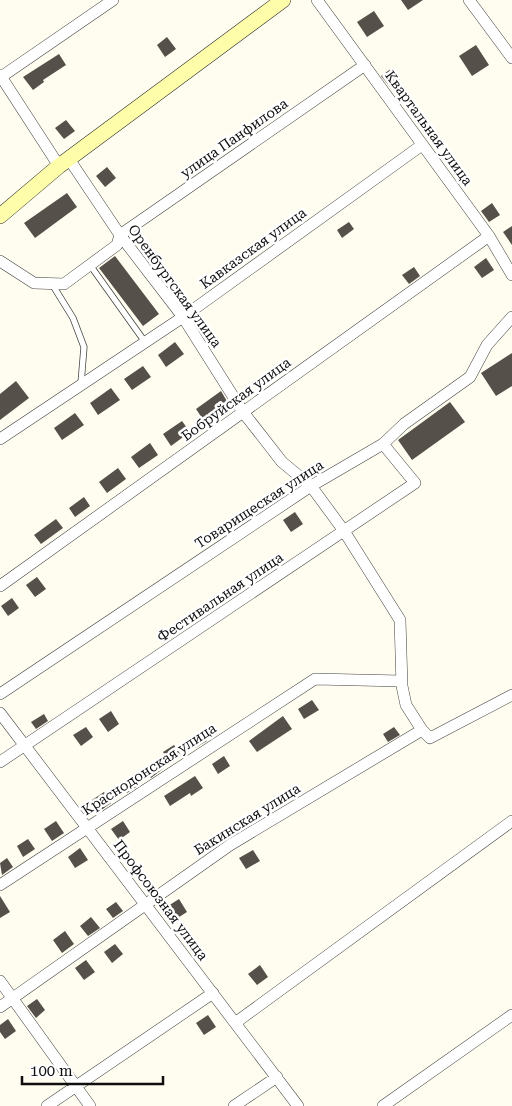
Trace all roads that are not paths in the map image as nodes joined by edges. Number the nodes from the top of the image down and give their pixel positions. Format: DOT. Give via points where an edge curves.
graph roads {
  1 [pos="113,0"];
  2 [pos="283,0"];
  3 [pos="317,0"];
  4 [pos="469,0"];
  5 [pos="512,58"];
  6 [pos="365,64"];
  7 [pos="1,76"];
  8 [pos="422,145"];
  9 [pos="64,162"];
  10 [pos="0,216"];
  11 [pos="120,235"];
  12 [pos="490,236"];
  13 [pos="0,261"];
  14 [pos="90,265"];
  15 [pos="512,276"];
  16 [pos="52,284"];
  17 [pos="183,317"];
  18 [pos="512,318"];
  19 [pos="145,342"];
  20 [pos="81,385"];
  21 [pos="243,412"];
  22 [pos="0,439"];
  23 [pos="383,444"];
  24 [pos="311,486"];
  25 [pos="344,531"];
  26 [pos="0,586"];
  27 [pos="401,681"];
  28 [pos="0,694"];
  29 [pos="512,695"];
  30 [pos="0,713"];
  31 [pos="422,730"];
  32 [pos="26,747"];
  33 [pos="0,762"];
  34 [pos="512,821"];
  35 [pos="86,828"];
  36 [pos="0,885"];
  37 [pos="144,904"];
  38 [pos="0,981"];
  39 [pos="213,993"];
  40 [pos="12,998"];
  41 [pos="0,1008"];
  42 [pos="512,1015"];
  43 [pos="235,1023"];
  44 [pos="277,1077"];
  45 [pos="76,1086"];
  46 [pos="47,1106"];
  47 [pos="90,1106"];
  48 [pos="234,1106"];
  49 [pos="298,1106"];
  50 [pos="383,1106"];
  1 -- 7 [label="street"];
  2 -- 9 [label="main road"];
  3 -- 6 [label="street, Квартальная улица"];
  4 -- 5 [label="street"];
  6 -- 8 [label="street, Квартальная улица"];
  6 -- 11 [label="street, улица Панфилова"];
  7 -- 9 [label="street, Оренбургская улица"];
  8 -- 12 [label="street, Квартальная улица"];
  8 -- 17 [label="street, Кавказская улица"];
  9 -- 10 [label="main road"];
  9 -- 11 [label="street, Оренбургская улица"];
  11 -- 14 [label="street, улица Панфилова" via="117,245"];
  11 -- 17 [label="street, Оренбургская улица"];
  12 -- 15 [label="street, Квартальная улица"];
  12 -- 21 [label="street, Бобруйская улица"];
  13 -- 16 [label="street" via="34,283"];
  14 -- 16 [label="street, улица Панфилова" via="64,284"];
  14 -- 19 [label="lane"];
  16 -- 20 [label="lane" via="73,318 84,347"];
  17 -- 19 [label="street, Кавказская улица"];
  17 -- 21 [label="street, Оренбургская улица"];
  18 -- 23 [label="street, Товарищеская улица" via="487,345 470,377 404,424"];
  19 -- 20 [label="street, Кавказская улица"];
  20 -- 22 [label="street, Кавказская улица"];
  21 -- 24 [label="street, Оренбургская улица" via="282,462"];
  21 -- 26 [label="street, Бобруйская улица"];
  23 -- 24 [label="street, Товарищеская улица"];
  23 -- 25 [label="street, Фестивальная улица" via="415,483"];
  24 -- 25 [label="street, Оренбургская улица"];
  24 -- 28 [label="street, Товарищеская улица"];
  25 -- 27 [label="street, Оренбургская улица" via="400,620"];
  25 -- 32 [label="street, Фестивальная улица"];
  27 -- 31 [label="street" via="406,705"];
  27 -- 35 [label="street, Краснодонская улица" via="315,680"];
  29 -- 31 [label="street" via="430,738"];
  30 -- 32 [label="street, Профсоюзная улица"];
  31 -- 37 [label="street, Бакинская улица" via="230,845"];
  32 -- 33 [label="street, Фестивальная улица"];
  32 -- 35 [label="street, Профсоюзная улица"];
  34 -- 43 [label="street"];
  35 -- 36 [label="street, Краснодонская улица"];
  35 -- 37 [label="street, Профсоюзная улица"];
  37 -- 39 [label="street, Профсоюзная улица"];
  37 -- 40 [label="street, Бакинская улица"];
  38 -- 40 [label="street"];
  39 -- 43 [label="street, Профсоюзная улица"];
  39 -- 45 [label="street"];
  40 -- 41 [label="street, Бакинская улица"];
  40 -- 45 [label="street"];
  42 -- 50 [label="street"];
  43 -- 44 [label="street, Профсоюзная улица"];
  44 -- 48 [label="street"];
  44 -- 49 [label="street, Профсоюзная улица"];
  45 -- 46 [label="street"];
  45 -- 47 [label="street"];
}
